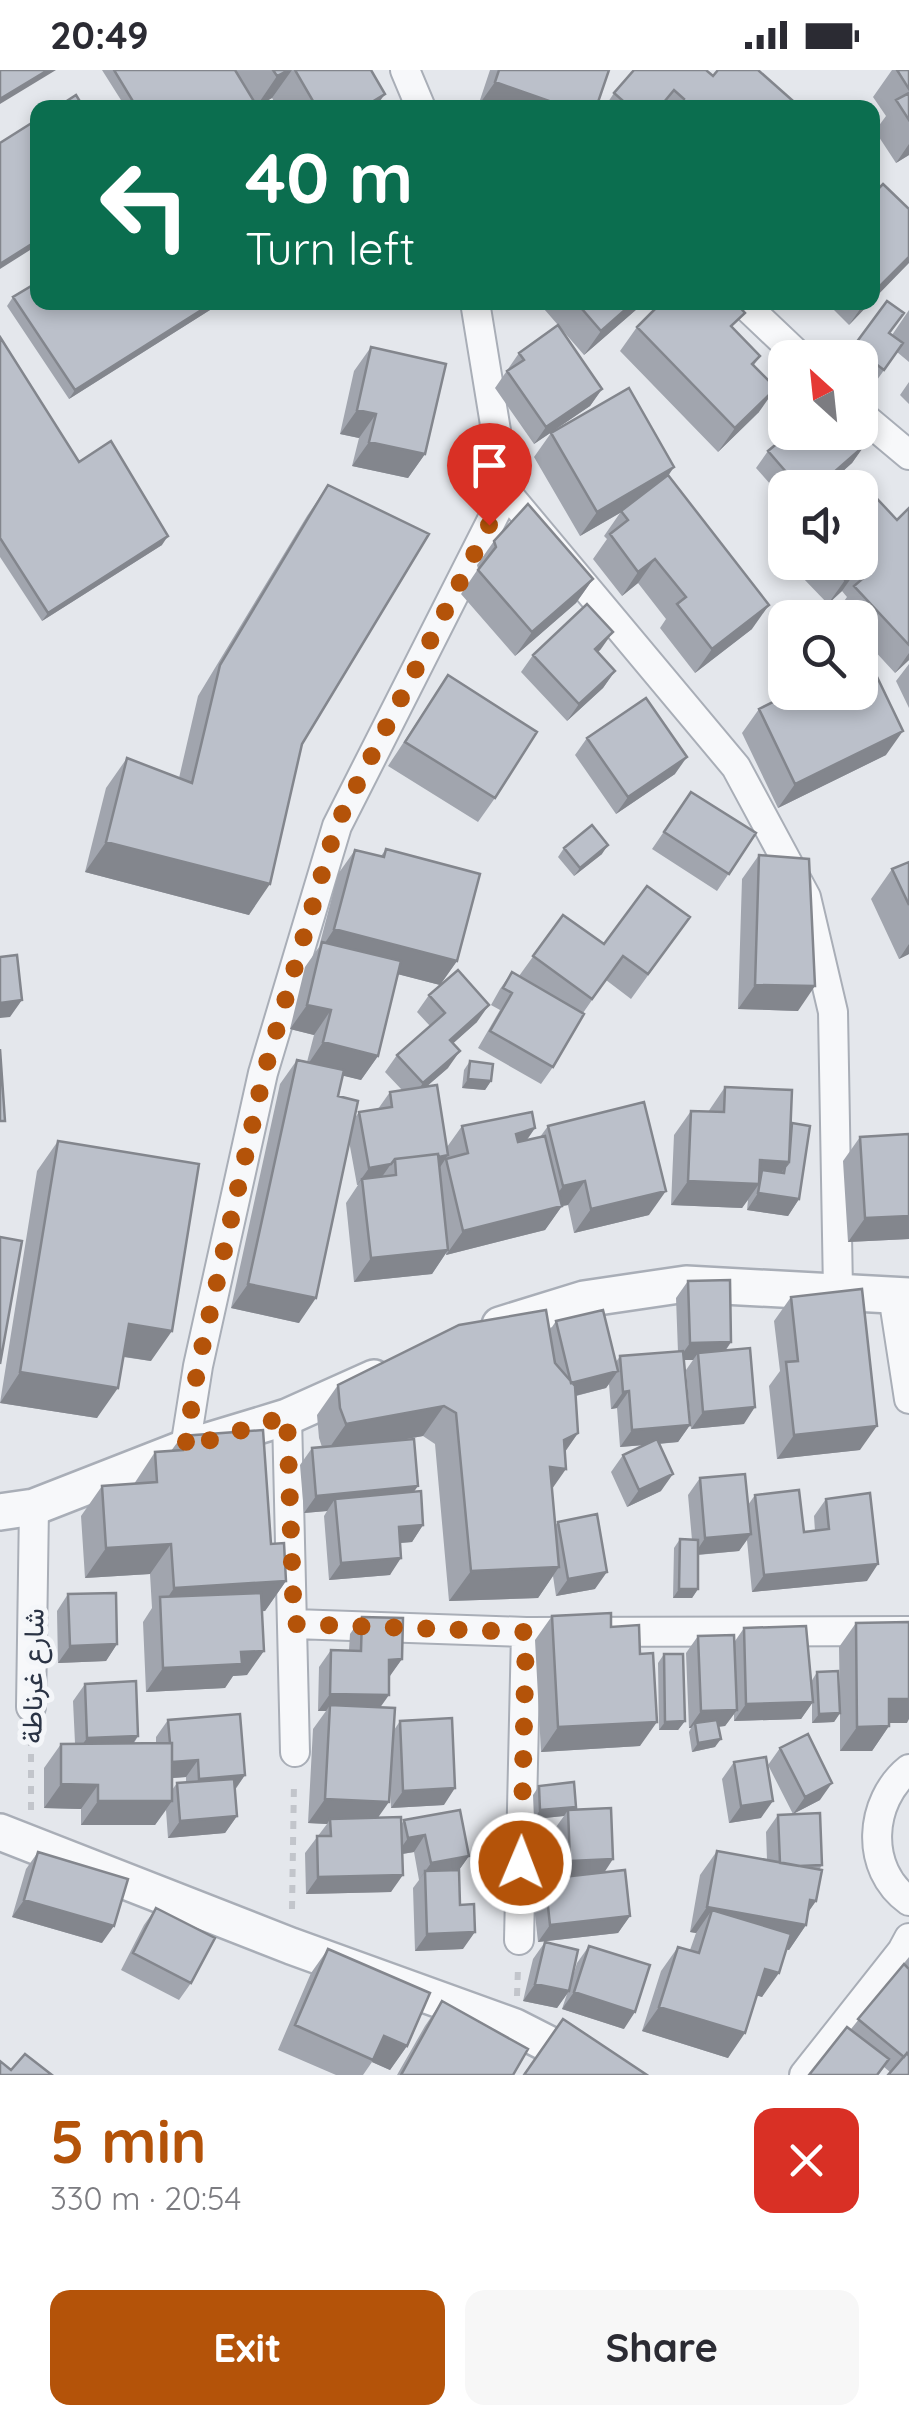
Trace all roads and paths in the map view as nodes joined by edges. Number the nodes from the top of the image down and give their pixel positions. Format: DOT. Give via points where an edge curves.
graph roads {
  1 [pos="405,70"];
  2 [pos="418,100"];
  3 [pos="476,310"];
  4 [pos="493,310"];
  5 [pos="750,310"];
  6 [pos="481,340"];
  7 [pos="781,340"];
  8 [pos="878,429"];
  9 [pos="909,455"];
  10 [pos="506,492"];
  11 [pos="838,1290"];
  12 [pos="901,1295"];
  13 [pos="464,1338"];
  14 [pos="411,1362"];
  15 [pos="909,1399"];
  16 [pos="287,1416"];
  17 [pos="185,1448"];
  18 [pos="17,1509"];
  19 [pos="294,1624"];
  20 [pos="909,1631"];
  21 [pos="526,1632"];
  22 [pos="31,1707"];
  23 [pos="295,1752"];
  24 [pos="909,1770"];
  25 [pos="15,1839"];
  26 [pos="909,1901"];
  27 [pos="909,1938"];
  28 [pos="519,1940"];
  29 [pos="291,1946"];
  30 [pos="515,2027"];
  31 [pos="609,2075"];
  32 [pos="804,2075"];
  1 -- 2 [label="street"];
  3 -- 6 [label="street"];
  4 -- 6 [label="street"];
  5 -- 7 [label="street"];
  6 -- 10 [label="street"];
  8 -- 9 [label="street"];
  10 -- 11 [label="street" via="736,768 806,897 833,1012"];
  10 -- 17 [label="street" via="336,826 264,1073"];
  11 -- 12 [label="street"];
  11 -- 13 [label="street" via="686,1284 584,1299"];
  12 -- 15 [label="street"];
  14 -- 16 [label="street"];
  16 -- 17 [label="street"];
  16 -- 19 [label="street"];
  17 -- 18 [label="street"];
  18 -- 22 [label="street, شارع غرناطة"];
  19 -- 21 [label="street"];
  19 -- 23 [label="street"];
  20 -- 21 [label="street"];
  21 -- 28 [label="street"];
  22 -- 25 [label="path, شارع غرناطة"];
  23 -- 29 [label="path"];
  24 -- 26 [label="street" via="881,1806 876,1834 880,1863"];
  25 -- 29 [label="street"];
  27 -- 32 [label="street"];
  28 -- 30 [label="path"];
  29 -- 30 [label="street"];
  30 -- 31 [label="street"];
}
